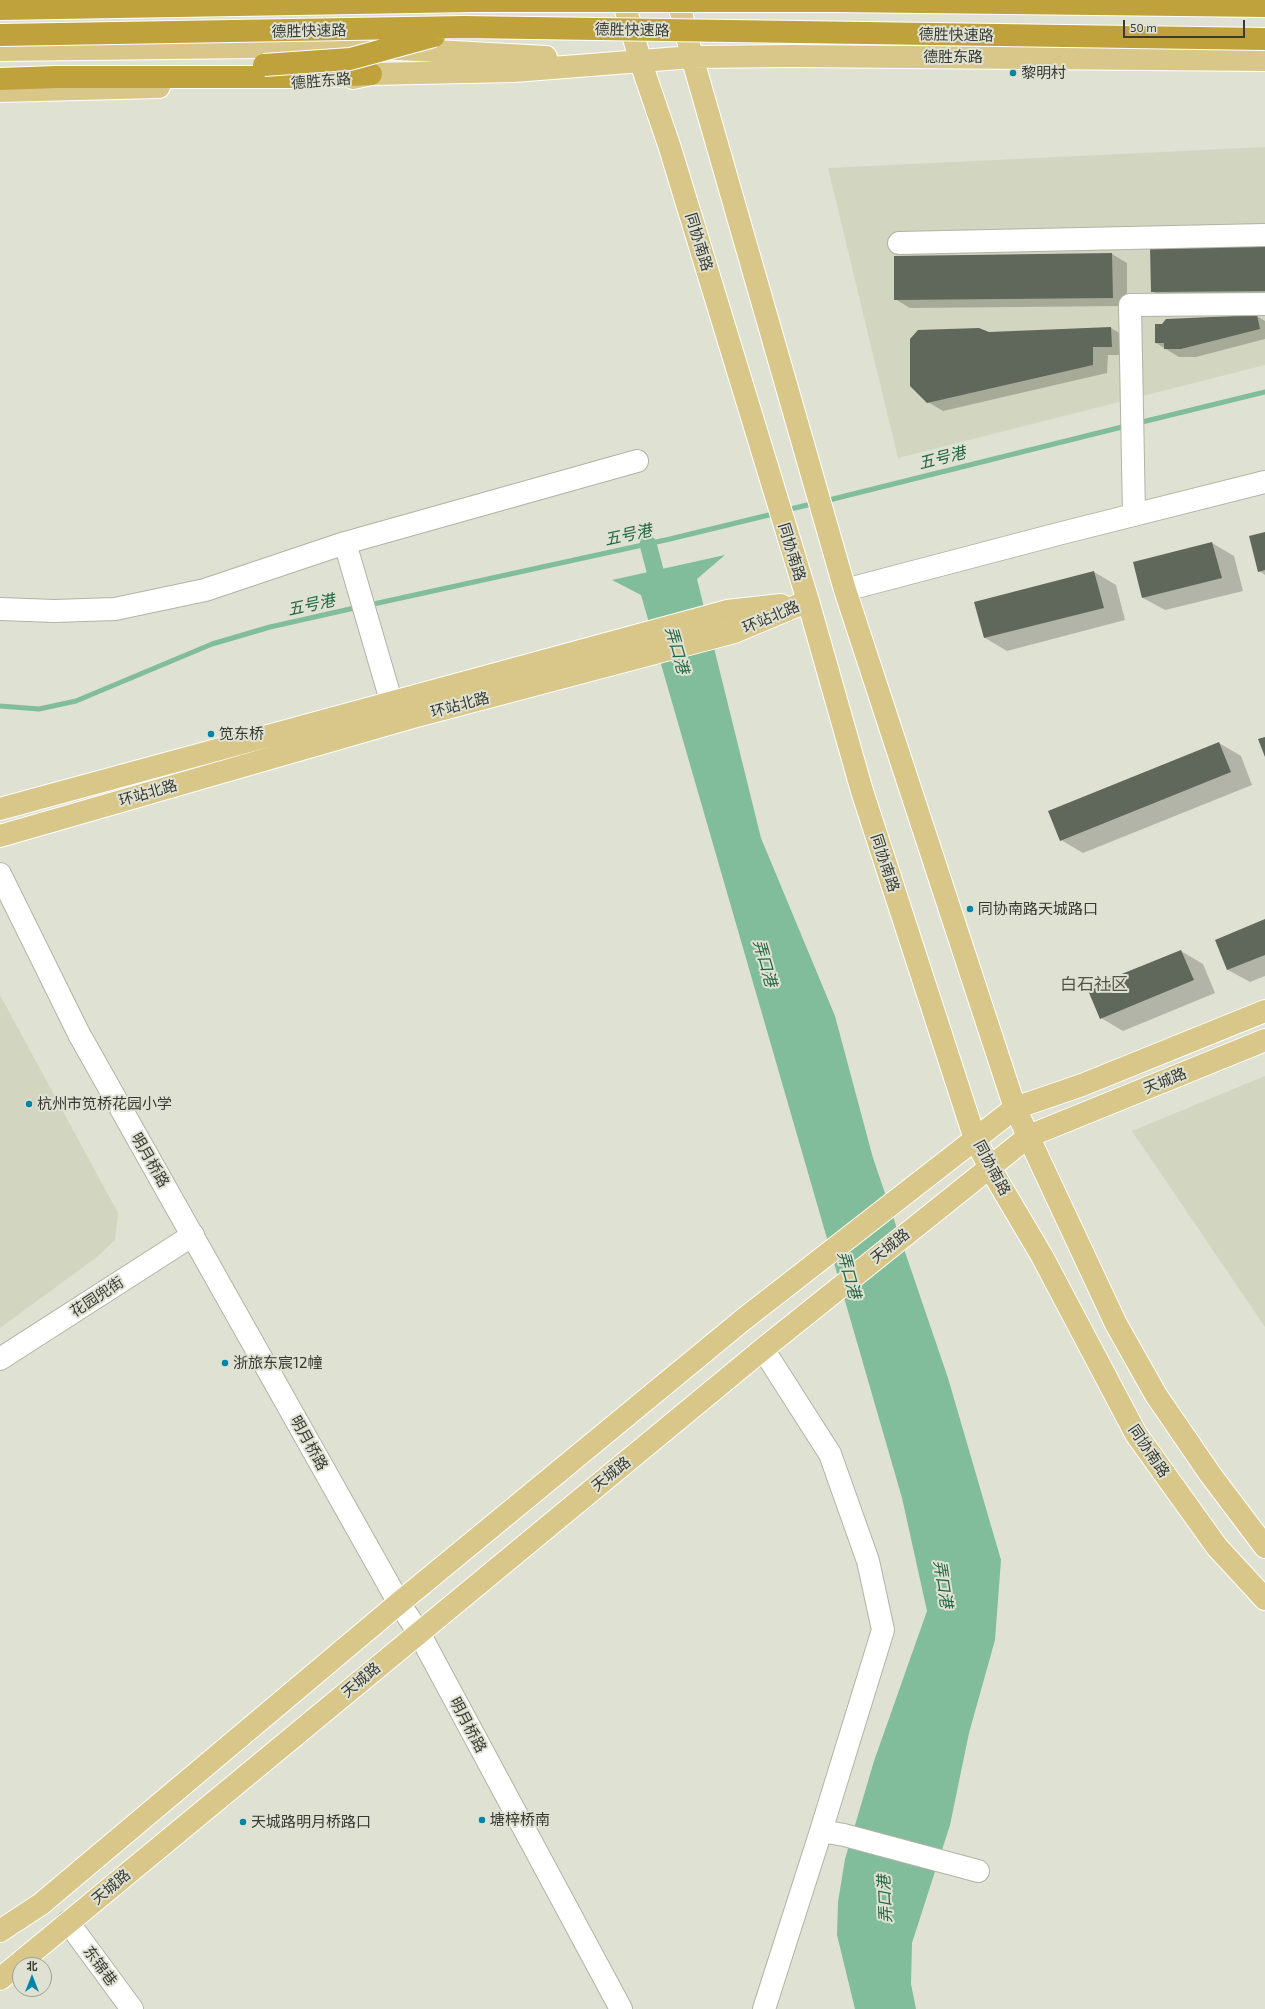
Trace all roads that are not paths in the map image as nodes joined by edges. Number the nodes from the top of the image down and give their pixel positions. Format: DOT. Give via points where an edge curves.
graph roads {
  1 [pos="623,0"];
  2 [pos="678,0"];
  3 [pos="470,1"];
  4 [pos="1265,6"];
  5 [pos="0,9"];
  6 [pos="464,27"];
  7 [pos="0,35"];
  8 [pos="1265,39"];
  9 [pos="0,50"];
  10 [pos="692,57"];
  11 [pos="1265,60"];
  12 [pos="641,63"];
  13 [pos="0,65"];
  14 [pos="371,74"];
  15 [pos="0,79"];
  16 [pos="0,91"];
  17 [pos="1265,235"];
  18 [pos="899,243"];
  19 [pos="1265,304"];
  20 [pos="637,461"];
  21 [pos="1265,482"];
  22 [pos="1134,515"];
  23 [pos="345,543"];
  24 [pos="845,590"];
  25 [pos="808,602"];
  26 [pos="0,609"];
  27 [pos="630,649"];
  28 [pos="392,703"];
  29 [pos="0,809"];
  30 [pos="0,836"];
  31 [pos="0,874"];
  32 [pos="1265,1011"];
  33 [pos="1265,1040"];
  34 [pos="1015,1108"];
  35 [pos="1030,1136"];
  36 [pos="975,1139"];
  37 [pos="990,1168"];
  38 [pos="193,1235"];
  39 [pos="763,1349"];
  40 [pos="0,1359"];
  41 [pos="1265,1546"];
  42 [pos="1265,1599"];
  43 [pos="399,1603"];
  44 [pos="419,1633"];
  45 [pos="821,1831"];
  46 [pos="978,1871"];
  47 [pos="68,1922"];
  48 [pos="0,1931"];
  49 [pos="0,1979"];
  50 [pos="132,2009"];
  51 [pos="622,2009"];
  52 [pos="764,2009"];
  1 -- 12 [label="main road, 同协南路"];
  2 -- 10 [label="main road"];
  3 -- 4 [label="highway, 德胜快速路, bridge" via="836,1"];
  3 -- 5 [label="highway, 德胜快速路"];
  6 -- 7 [label="highway, 德胜快速路, bridge"];
  6 -- 8 [label="highway, 德胜快速路, bridge"];
  6 -- 13 [label="highway, bridge" via="350,59 264,65"];
  9 -- 12 [label="main road, 德胜东路" via="342,46"];
  10 -- 11 [label="main road, 德胜东路"];
  10 -- 12 [label="main road, 德胜东路"];
  10 -- 24 [label="main road"];
  12 -- 14 [label="main road, 德胜东路" via="514,71"];
  12 -- 25 [label="main road, 同协南路" via="670,148"];
  14 -- 15 [label="highway" via="305,77"];
  14 -- 16 [label="main road, 德胜东路" via="331,83"];
  17 -- 18 [label="street"];
  19 -- 22 [label="street" via="1130,305"];
  20 -- 23 [label="street"];
  21 -- 22 [label="street"];
  22 -- 24 [label="street"];
  23 -- 26 [label="street" via="204,590 115,609"];
  23 -- 28 [label="street"];
  24 -- 34 [label="main road"];
  25 -- 27 [label="main road, 环站北路" via="734,632"];
  25 -- 27 [label="main road, 环站北路" via="727,611"];
  25 -- 36 [label="main road, 同协南路" via="862,791"];
  27 -- 28 [label="main road, 环站北路"];
  28 -- 29 [label="main road, 环站北路"];
  28 -- 30 [label="main road, 环站北路"];
  31 -- 38 [label="street, 明月桥路" via="79,1034"];
  32 -- 34 [label="main road, 天城路" via="1082,1085"];
  33 -- 35 [label="main road, 天城路"];
  34 -- 35 [label="main road"];
  34 -- 36 [label="main road, 天城路"];
  35 -- 37 [label="main road, 天城路"];
  35 -- 41 [label="main road" via="1116,1324 1156,1395 1214,1480"];
  36 -- 37 [label="main road, 同协南路"];
  36 -- 43 [label="main road, 天城路" via="744,1318"];
  37 -- 39 [label="main road, 天城路"];
  37 -- 42 [label="main road, 同协南路" via="1042,1256 1136,1434 1217,1547"];
  38 -- 40 [label="street, 花园兜街"];
  38 -- 43 [label="street, 明月桥路"];
  39 -- 44 [label="main road, 天城路"];
  39 -- 45 [label="street" via="830,1454 868,1561 882,1630"];
  43 -- 44 [label="street, 明月桥路"];
  43 -- 48 [label="main road, 天城路" via="41,1904"];
  44 -- 47 [label="main road, 天城路"];
  44 -- 51 [label="street, 明月桥路"];
  45 -- 46 [label="street"];
  45 -- 52 [label="street"];
  47 -- 49 [label="main road, 天城路"];
  47 -- 50 [label="street, 东锦巷"];
}
